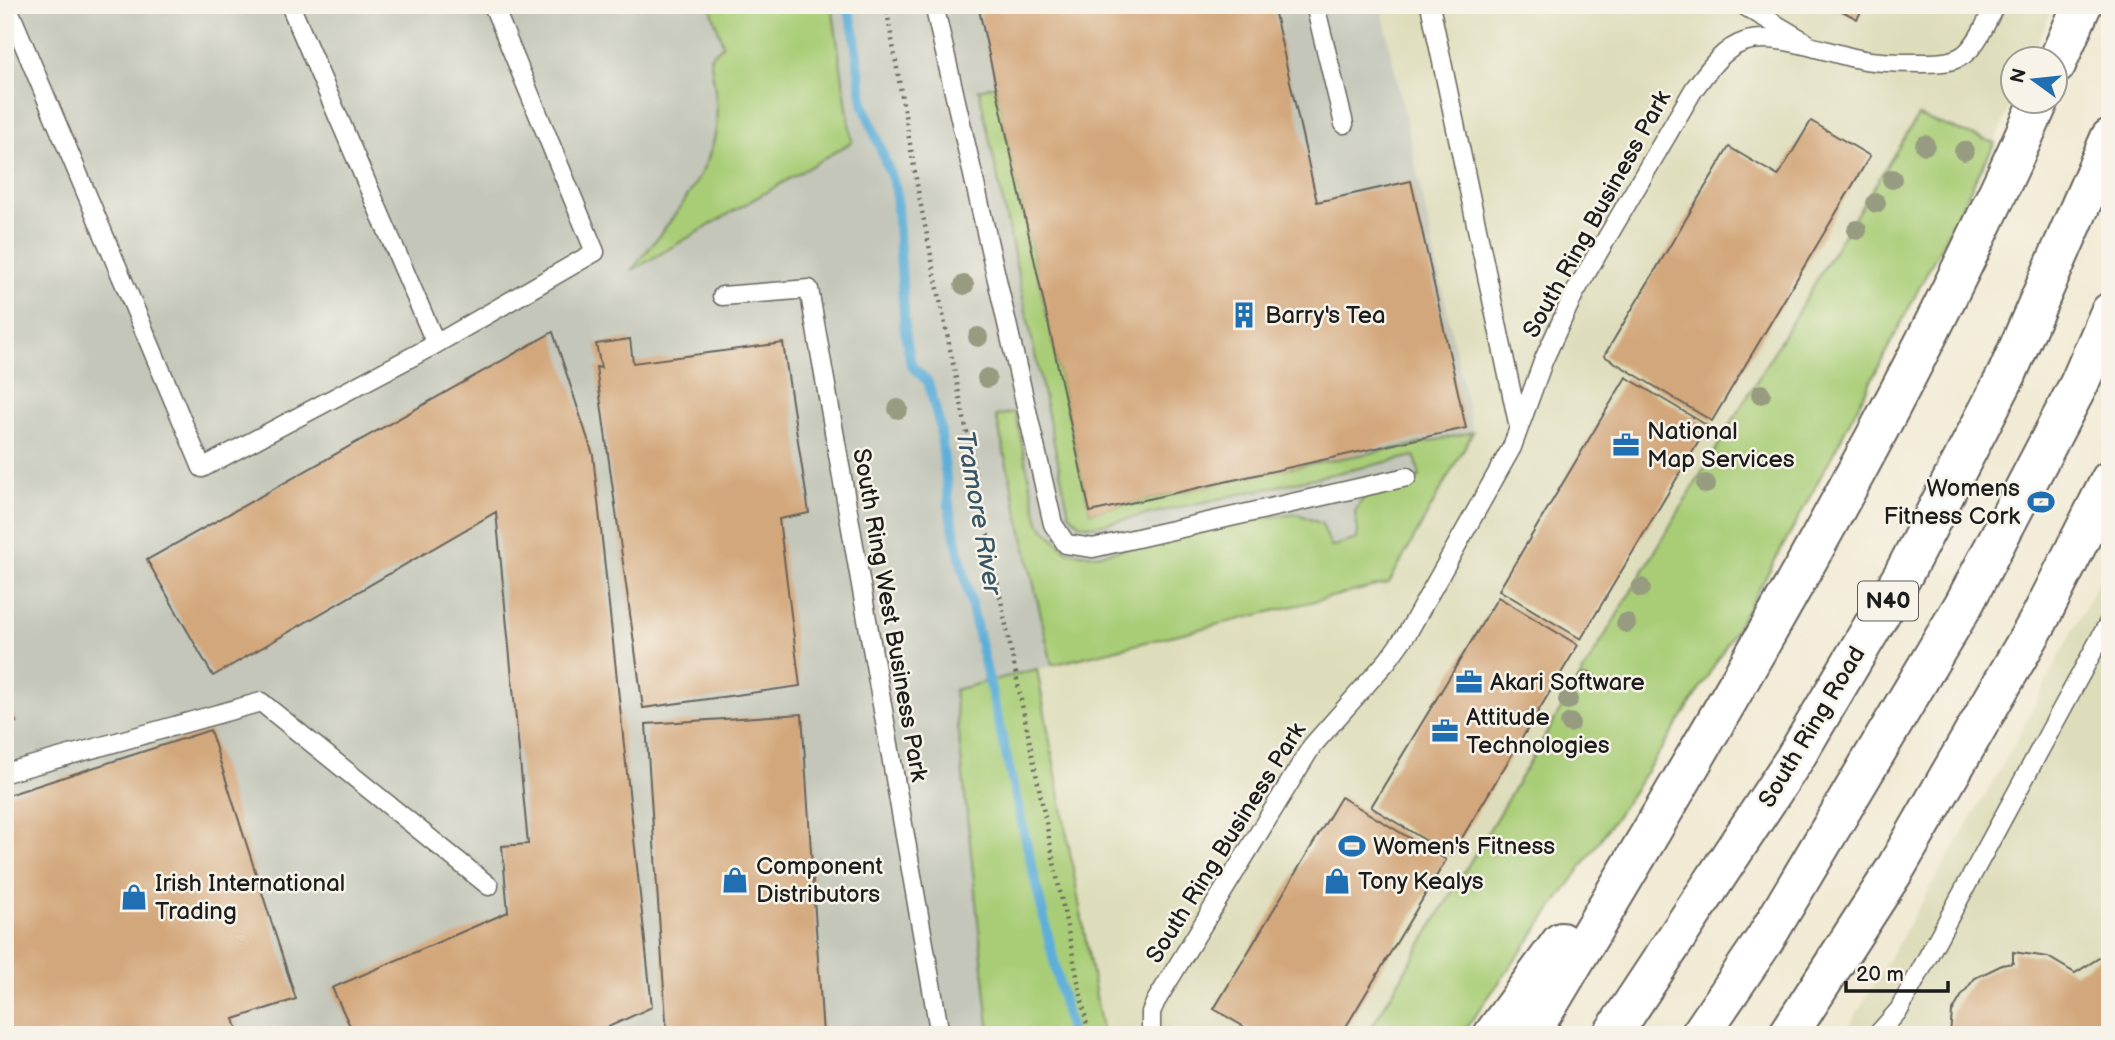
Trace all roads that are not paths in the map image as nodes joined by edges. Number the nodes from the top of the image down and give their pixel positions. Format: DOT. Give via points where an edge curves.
graph roads {
  1 [pos="7,5"];
  2 [pos="290,5"];
  3 [pos="493,5"];
  4 [pos="934,5"];
  5 [pos="1315,5"];
  6 [pos="1430,5"];
  7 [pos="1743,5"];
  8 [pos="1995,5"];
  9 [pos="2082,5"];
  10 [pos="2064,46"];
  11 [pos="1816,48"];
  12 [pos="2033,116"];
  13 [pos="1344,124"];
  14 [pos="2110,138"];
  15 [pos="722,296"];
  16 [pos="2110,312"];
  17 [pos="436,344"];
  18 [pos="1519,428"];
  19 [pos="1407,477"];
  20 [pos="2110,480"];
  21 [pos="2110,620"];
  22 [pos="1689,768"];
  23 [pos="5,773"];
  24 [pos="489,886"];
  25 [pos="1153,1031"];
  26 [pos="940,1035"];
  27 [pos="1493,1035"];
  28 [pos="1528,1035"];
  29 [pos="1612,1035"];
  30 [pos="1700,1035"];
  31 [pos="1788,1035"];
  32 [pos="1877,1035"];
  1 -- 17 [label="lane" via="202,468"];
  2 -- 17 [label="lane"];
  3 -- 17 [label="lane" via="595,252"];
  4 -- 19 [label="lane" via="1053,524 1066,544 1093,548"];
  5 -- 13 [label="lane"];
  6 -- 18 [label="lane"];
  7 -- 11 [label="lane"];
  8 -- 11 [label="lane, South Ring Business Park" via="1967,53 1953,61 1863,60"];
  9 -- 10 [label="highway"];
  11 -- 18 [label="lane, South Ring Business Park" via="1785,41 1745,41 1709,69 1574,294"];
  12 -- 22 [label="highway" via="1870,447"];
  14 -- 29 [label="highway, South Ring Road / N40" via="2007,374 1903,575 1796,758"];
  15 -- 26 [label="lane, South Ring West Business Park" via="809,289"];
  16 -- 30 [label="highway, N40" via="2079,384 1964,604 1765,939"];
  18 -- 25 [label="lane, South Ring Business Park" via="1502,467 1408,632 1312,746 1156,1001"];
  20 -- 31 [label="highway" via="2039,620 1894,871"];
  21 -- 32 [label="lane" via="1899,1010"];
  22 -- 27 [label="highway"];
  22 -- 28 [label="highway"];
  23 -- 24 [label="lane" via="261,702"];
}
